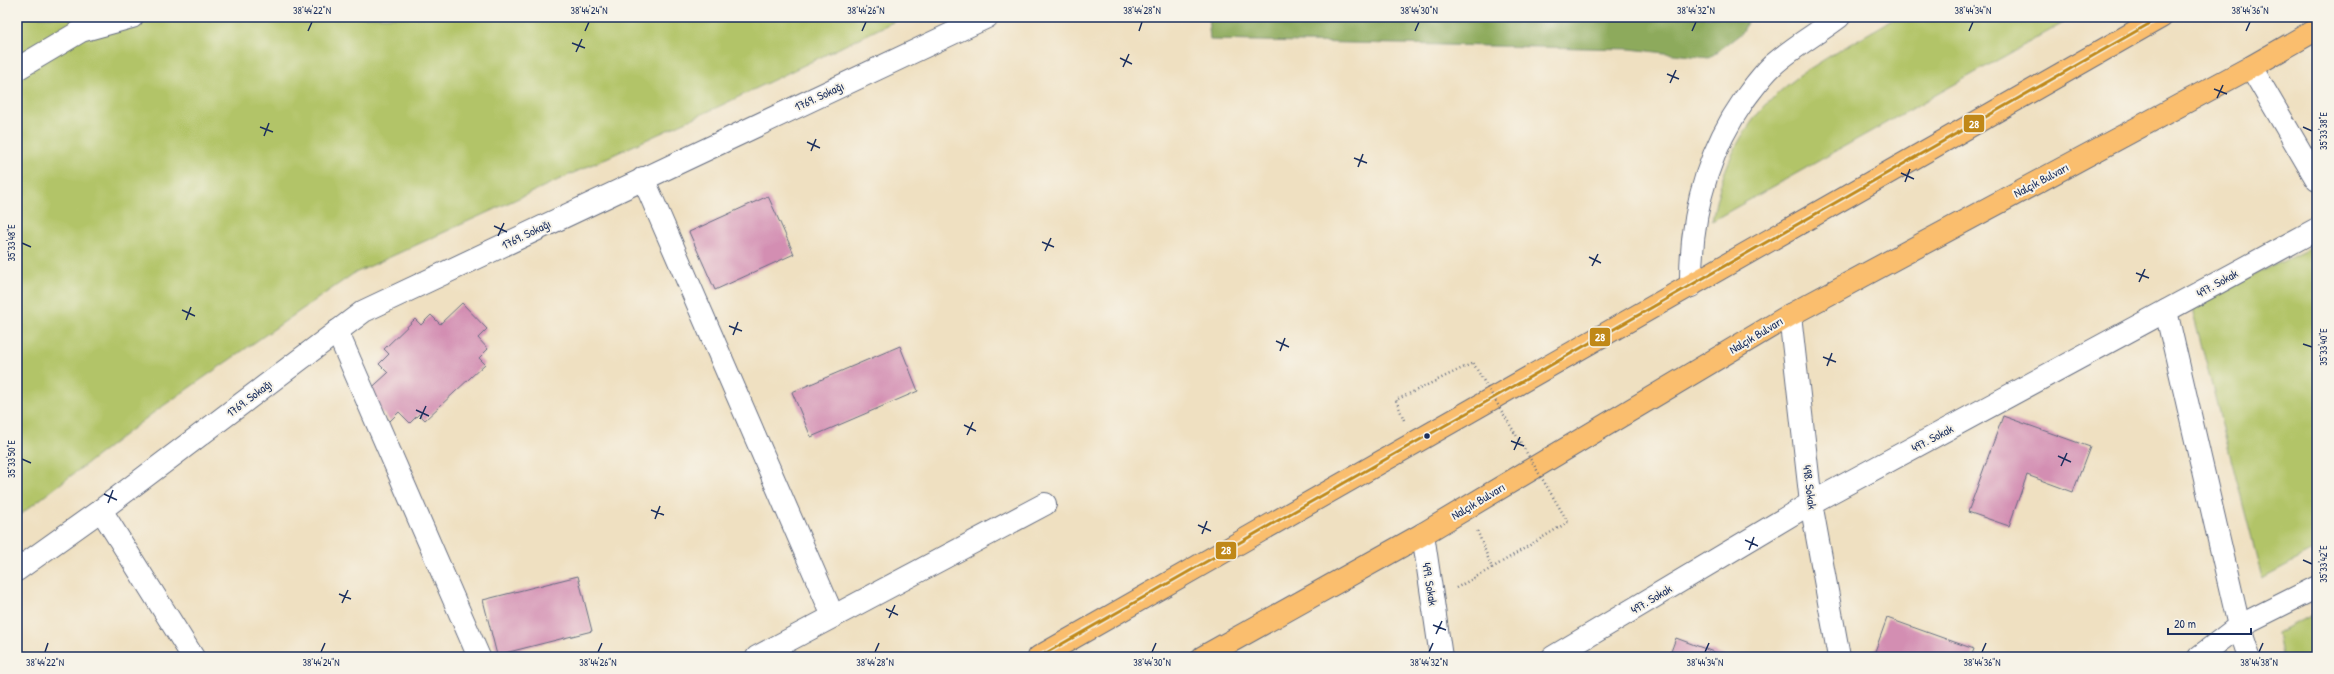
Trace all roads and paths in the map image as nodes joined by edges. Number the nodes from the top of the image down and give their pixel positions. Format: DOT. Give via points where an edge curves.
graph roads {
  1 [pos="132,17"];
  2 [pos="987,17"];
  3 [pos="1839,17"];
  4 [pos="2161,17"];
  5 [pos="2317,29"];
  6 [pos="2251,67"];
  7 [pos="17,69"];
  8 [pos="643,178"];
  9 [pos="2317,180"];
  10 [pos="2317,229"];
  11 [pos="1691,286"];
  12 [pos="2166,311"];
  13 [pos="1790,315"];
  14 [pos="337,332"];
  15 [pos="1396,400"];
  16 [pos="1811,503"];
  17 [pos="1045,504"];
  18 [pos="1467,508"];
  19 [pos="101,510"];
  20 [pos="1423,534"];
  21 [pos="1492,568"];
  22 [pos="17,570"];
  23 [pos="2317,587"];
  24 [pos="1433,601"];
  25 [pos="833,616"];
  26 [pos="2239,626"];
  27 [pos="193,657"];
  28 [pos="479,657"];
  29 [pos="757,657"];
  30 [pos="1039,657"];
  31 [pos="1204,657"];
  32 [pos="1441,657"];
  33 [pos="1553,657"];
  34 [pos="1839,657"];
  35 [pos="2199,657"];
  36 [pos="2249,657"];
  1 -- 7 [label="street" via="81,31"];
  2 -- 8 [label="street, 1769. Sokağı"];
  3 -- 11 [label="street" via="1773,65 1752,89 1727,128 1708,168 1699,197 1690,256"];
  4 -- 11 [label="highway"];
  5 -- 6 [label="highway, Nalçık Bulvarı"];
  6 -- 9 [label="street"];
  6 -- 13 [label="highway, Nalçık Bulvarı"];
  8 -- 14 [label="street, 1769. Sokağı" via="364,311"];
  8 -- 25 [label="street"];
  10 -- 12 [label="street, 497. Sokak"];
  11 -- 30 [label="highway"];
  12 -- 16 [label="street, 497. Sokak"];
  12 -- 26 [label="street"];
  13 -- 16 [label="street, 498. Sokak"];
  13 -- 18 [label="highway, Nalçık Bulvarı"];
  14 -- 19 [label="street, 1769. Sokağı"];
  14 -- 28 [label="street"];
  15 -- 21 [label="path, bridge" via="1474,363 1568,522"];
  16 -- 33 [label="street, 497. Sokak"];
  16 -- 34 [label="street, 498. Sokak"];
  17 -- 25 [label="street"];
  18 -- 20 [label="highway, Nalçık Bulvarı"];
  18 -- 21 [label="path"];
  19 -- 22 [label="street, 1769. Sokağı"];
  19 -- 27 [label="street"];
  20 -- 24 [label="street, 499. Sokak"];
  20 -- 31 [label="highway, Nalçık Bulvarı"];
  21 -- 24 [label="path"];
  23 -- 26 [label="street"];
  24 -- 32 [label="street, 499. Sokak"];
  25 -- 29 [label="street"];
  26 -- 35 [label="street"];
  26 -- 36 [label="street"];
}
